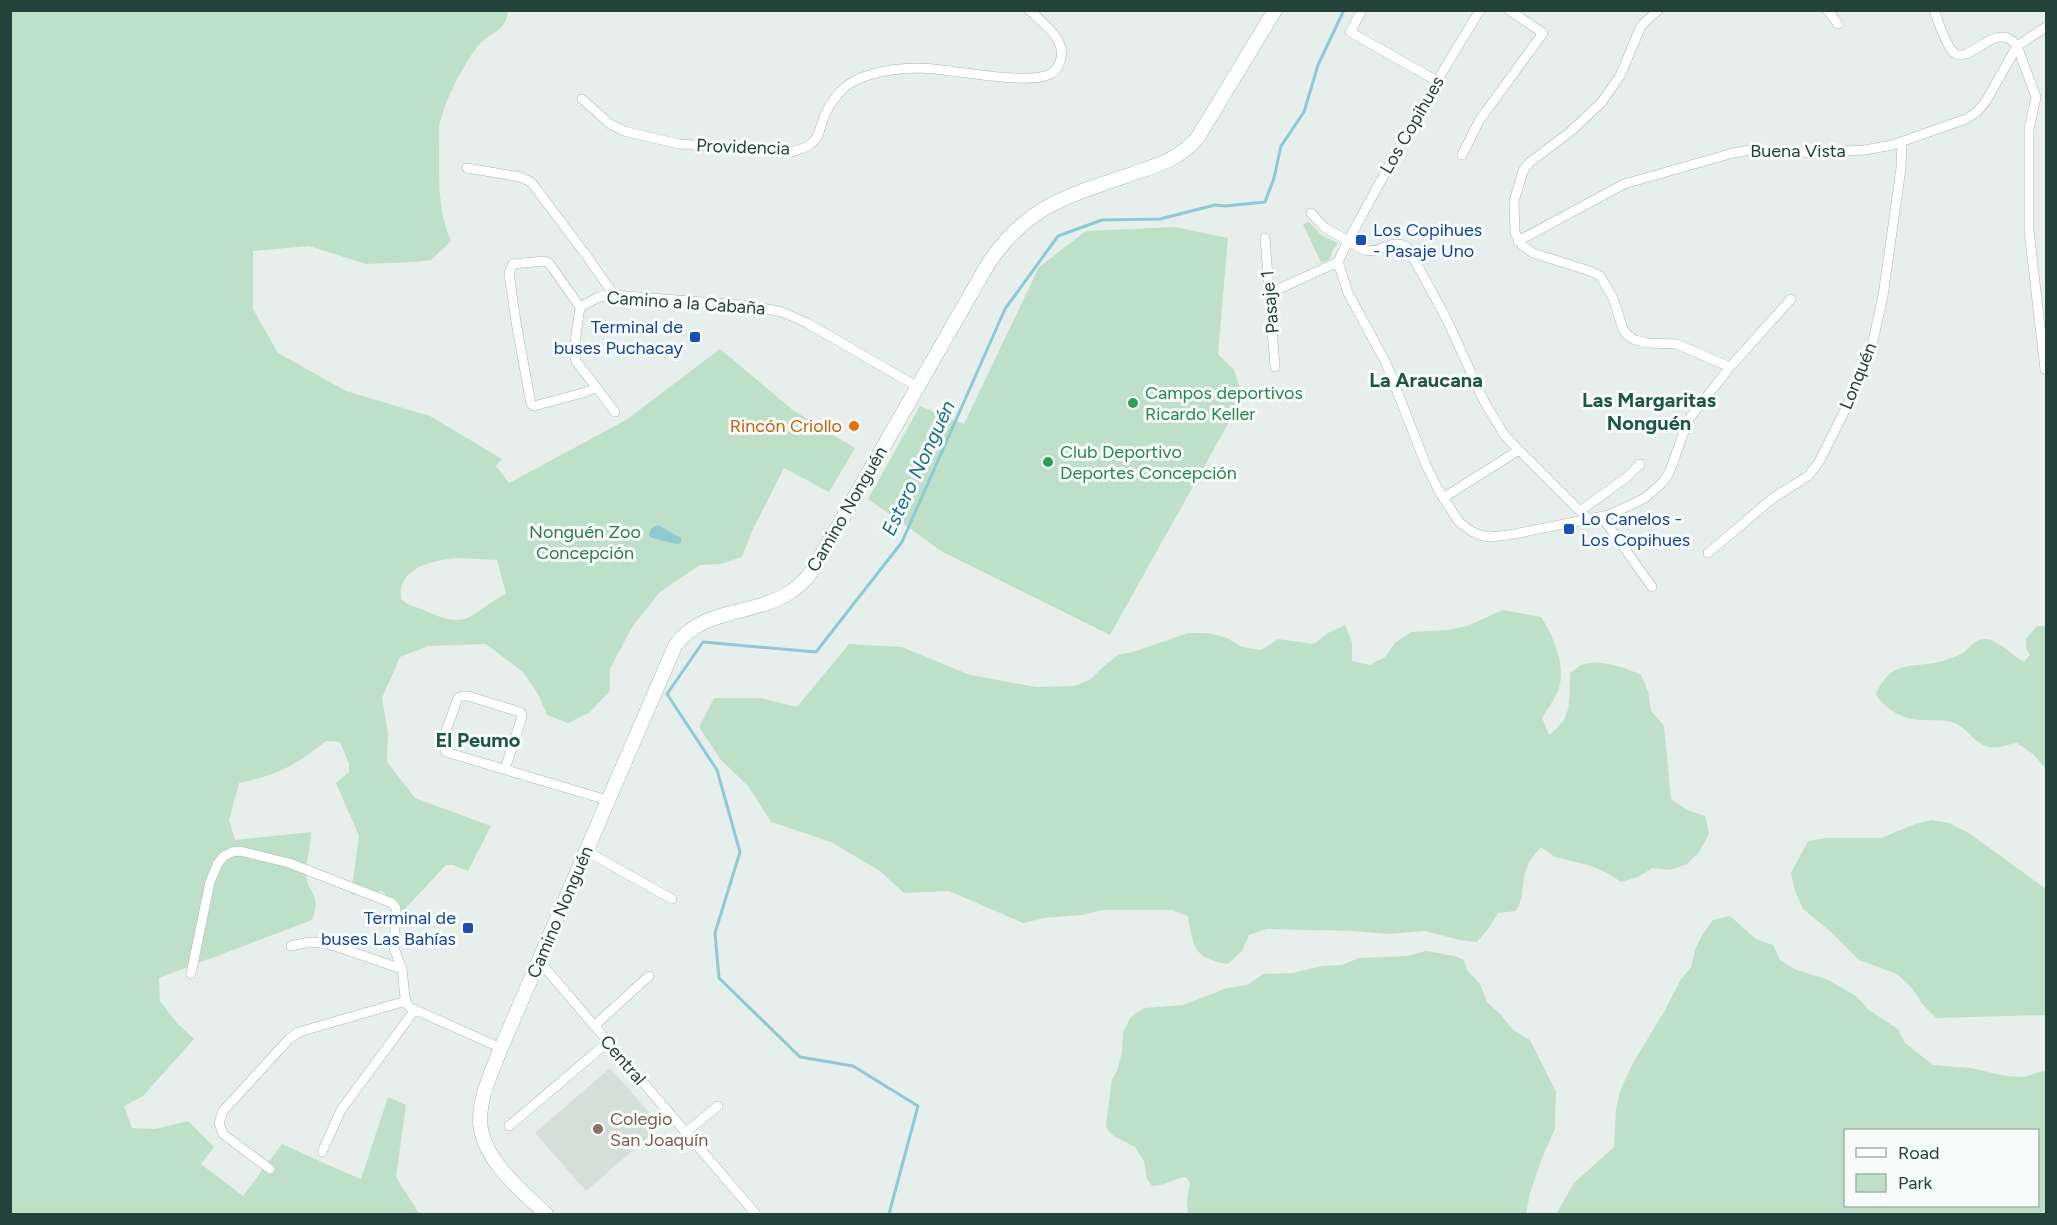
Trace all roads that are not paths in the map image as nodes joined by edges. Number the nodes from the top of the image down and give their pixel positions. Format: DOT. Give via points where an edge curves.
graph roads {
  1 [pos="1029,10"];
  2 [pos="1275,10"];
  3 [pos="1362,10"];
  4 [pos="1480,10"];
  5 [pos="1509,10"];
  6 [pos="1658,10"];
  7 [pos="1827,10"];
  8 [pos="1934,10"];
  9 [pos="1838,24"];
  10 [pos="2046,27"];
  11 [pos="2017,46"];
  12 [pos="1437,81"];
  13 [pos="582,99"];
  14 [pos="1902,142"];
  15 [pos="1462,155"];
  16 [pos="467,168"];
  17 [pos="1311,213"];
  18 [pos="1265,238"];
  19 [pos="1348,240"];
  20 [pos="1518,242"];
  21 [pos="1338,262"];
  22 [pos="1270,293"];
  23 [pos="614,295"];
  24 [pos="1791,299"];
  25 [pos="580,307"];
  26 [pos="1275,367"];
  27 [pos="1730,367"];
  28 [pos="2045,369"];
  29 [pos="596,387"];
  30 [pos="918,387"];
  31 [pos="615,412"];
  32 [pos="1519,450"];
  33 [pos="1640,464"];
  34 [pos="1443,498"];
  35 [pos="1580,511"];
  36 [pos="1602,517"];
  37 [pos="1588,519"];
  38 [pos="1708,553"];
  39 [pos="1652,586"];
  40 [pos="505,769"];
  41 [pos="607,800"];
  42 [pos="586,851"];
  43 [pos="672,899"];
  44 [pos="291,946"];
  45 [pos="539,961"];
  46 [pos="402,969"];
  47 [pos="191,974"];
  48 [pos="649,976"];
  49 [pos="406,1001"];
  50 [pos="414,1011"];
  51 [pos="594,1026"];
  52 [pos="608,1042"];
  53 [pos="501,1048"];
  54 [pos="718,1106"];
  55 [pos="509,1126"];
  56 [pos="685,1133"];
  57 [pos="322,1152"];
  58 [pos="270,1169"];
  59 [pos="755,1214"];
  60 [pos="546,1215"];
  1 -- 13 [label="street, Providencia" via="1049,28 1060,46 1061,59 1053,72 1021,78 918,68 868,75 849,84 837,96 814,142 790,152 679,144 624,131"];
  2 -- 30 [label="main road, Camino Nonguén" via="1198,137 1185,151 1164,163 1057,200 1011,233 988,264"];
  3 -- 12 [label="street" via="1350,32"];
  4 -- 12 [label="street, Los Copihues"];
  5 -- 15 [label="street" via="1543,33 1479,121"];
  6 -- 20 [label="street" via="1641,26 1620,76 1601,103 1523,171 1514,207"];
  7 -- 9 [label="street"];
  8 -- 11 [label="street" via="1955,54 1964,55 1989,40 2001,38"];
  10 -- 11 [label="street"];
  11 -- 14 [label="street, Buena Vista" via="1977,112"];
  11 -- 28 [label="street" via="2036,97 2029,129 2029,231"];
  12 -- 19 [label="street, Los Copihues"];
  14 -- 20 [label="street, Buena Vista" via="1823,153 1738,151 1624,184"];
  14 -- 38 [label="street, Lonquén" via="1883,296 1857,386 1812,473 1773,498"];
  16 -- 23 [label="street" via="531,182"];
  17 -- 19 [label="street" via="1324,227"];
  18 -- 22 [label="street, Pasaje 1"];
  19 -- 21 [label="street, Los Copihues"];
  19 -- 32 [label="street" via="1370,252 1396,243 1408,248 1484,401 1505,436"];
  20 -- 27 [label="street" via="1533,253 1600,276 1613,298 1623,329 1635,340 1677,344"];
  21 -- 22 [label="street"];
  21 -- 34 [label="street" via="1351,299 1386,363"];
  22 -- 26 [label="street, Pasaje 1"];
  23 -- 25 [label="street, Camino a la Cabaña" via="599,297"];
  23 -- 30 [label="street, Camino a la Cabaña" via="753,306 782,312"];
  24 -- 27 [label="street"];
  25 -- 29 [label="street" via="576,361"];
  25 -- 29 [label="street" via="549,263 513,264 510,268 531,404"];
  27 -- 36 [label="street" via="1688,420 1663,482 1639,501"];
  29 -- 31 [label="street"];
  30 -- 41 [label="main road, Camino Nonguén" via="802,584 772,602 703,621 680,639"];
  32 -- 34 [label="street"];
  32 -- 35 [label="street"];
  33 -- 35 [label="street"];
  34 -- 37 [label="street" via="1459,522 1480,536 1509,535"];
  35 -- 37 [label="street"];
  36 -- 37 [label="street"];
  36 -- 39 [label="street"];
  40 -- 40 [label="street" via="522,715 468,696 458,698 443,739 446,752"];
  40 -- 41 [label="street"];
  41 -- 42 [label="main road, Camino Nonguén"];
  42 -- 43 [label="street"];
  42 -- 45 [label="main road, Camino Nonguén"];
  44 -- 46 [label="street" via="326,943"];
  45 -- 51 [label="street, Central"];
  45 -- 53 [label="main road, Camino Nonguén"];
  46 -- 47 [label="street" via="394,948 393,903 289,863 240,851 224,856 210,882"];
  46 -- 49 [label="street"];
  48 -- 51 [label="street"];
  49 -- 50 [label="street"];
  49 -- 58 [label="street" via="299,1032 223,1111 219,1123 223,1134"];
  50 -- 53 [label="street"];
  50 -- 57 [label="street" via="340,1110"];
  51 -- 52 [label="street, Central"];
  52 -- 55 [label="street"];
  52 -- 56 [label="street, Central"];
  53 -- 60 [label="main road, Camino Nonguén" via="482,1105 482,1134 503,1170"];
  54 -- 56 [label="street"];
  56 -- 59 [label="street, Central"];
}
